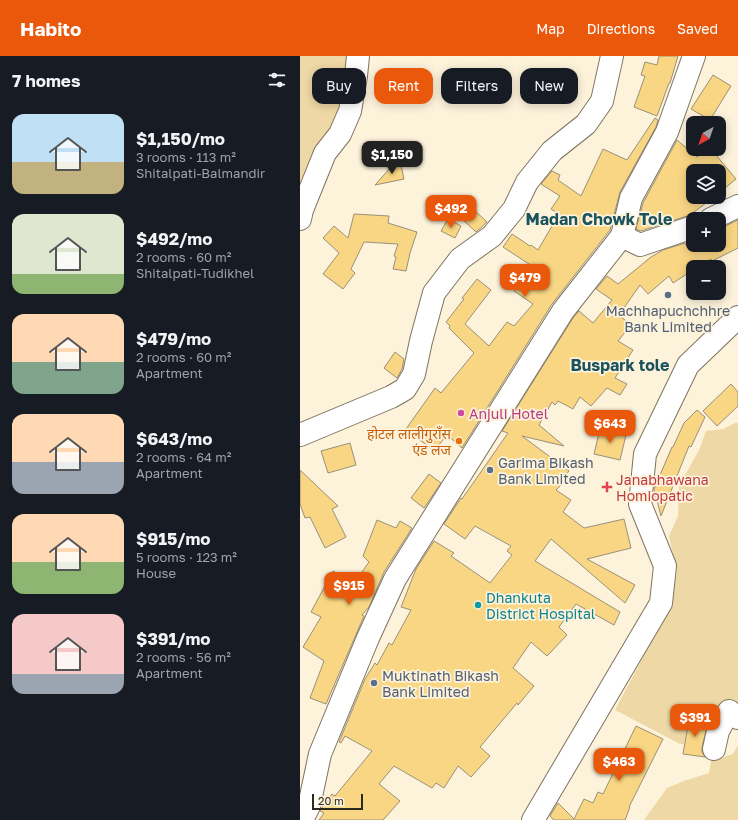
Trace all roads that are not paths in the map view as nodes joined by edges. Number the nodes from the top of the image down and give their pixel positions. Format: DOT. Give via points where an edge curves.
graph roads {
  1 [pos="358,56"];
  2 [pos="612,56"];
  3 [pos="694,56"];
  4 [pos="738,206"];
  5 [pos="726,212"];
  6 [pos="300,219"];
  7 [pos="686,229"];
  8 [pos="622,236"];
  9 [pos="738,317"];
  10 [pos="300,435"];
  11 [pos="738,718"];
  12 [pos="714,749"];
  13 [pos="302,820"];
  14 [pos="533,820"];
  1 -- 6 [label="street" via="350,111 340,134 325,152"];
  2 -- 10 [label="street" via="602,100 586,124 552,151 527,182 514,209 492,236 460,259 434,293 420,341 414,374 406,388 391,397"];
  3 -- 8 [label="street" via="667,132 631,198"];
  4 -- 5 [label="street"];
  7 -- 8 [label="street" via="640,245"];
  8 -- 13 [label="street" via="563,311 395,579 320,754 309,806"];
  9 -- 14 [label="street" via="688,365 645,454 640,504 666,566 661,603"];
  11 -- 12 [label="street" via="729,711 718,731"];
}
